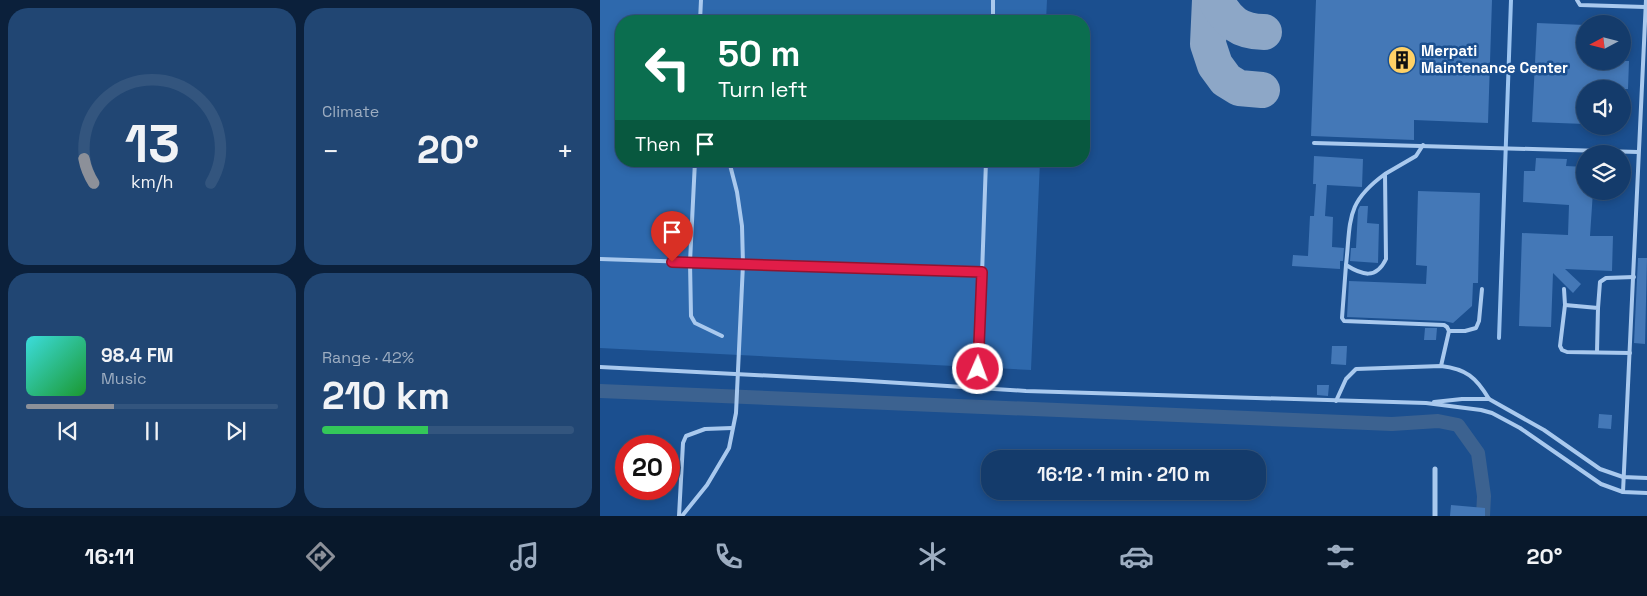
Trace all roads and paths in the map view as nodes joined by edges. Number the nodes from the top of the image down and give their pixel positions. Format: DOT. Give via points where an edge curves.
graph roads {
  1 [pos="701,0"];
  2 [pos="993,0"];
  3 [pos="1577,0"];
  4 [pos="1646,0"];
  5 [pos="1646,7"];
  6 [pos="700,15"];
  7 [pos="992,15"];
  8 [pos="1314,143"];
  9 [pos="1423,145"];
  10 [pos="1638,152"];
  11 [pos="695,167"];
  12 [pos="730,167"];
  13 [pos="986,167"];
  14 [pos="1386,174"];
  15 [pos="600,259"];
  16 [pos="690,262"];
  17 [pos="744,264"];
  18 [pos="1346,265"];
  19 [pos="982,272"];
  20 [pos="1634,277"];
  21 [pos="1482,289"];
  22 [pos="1564,289"];
  23 [pos="1565,305"];
  24 [pos="1598,308"];
  25 [pos="1449,331"];
  26 [pos="722,336"];
  27 [pos="1597,352"];
  28 [pos="1630,353"];
  29 [pos="1440,366"];
  30 [pos="600,367"];
  31 [pos="738,374"];
  32 [pos="978,388"];
  33 [pos="1489,399"];
  34 [pos="1336,401"];
  35 [pos="1426,403"];
  36 [pos="732,428"];
  37 [pos="1436,470"];
  38 [pos="1623,477"];
  39 [pos="1647,478"];
  40 [pos="1623,492"];
  41 [pos="1647,493"];
  42 [pos="681,516"];
  43 [pos="1435,516"];
  1 -- 6 [label="lane"];
  2 -- 7 [label="lane"];
  3 -- 5 [label="lane" via="1580,5"];
  4 -- 5 [label="lane"];
  5 -- 10 [label="lane"];
  8 -- 9 [label="lane"];
  9 -- 10 [label="lane"];
  9 -- 14 [label="lane" via="1409,162"];
  10 -- 20 [label="lane"];
  11 -- 16 [label="lane"];
  12 -- 17 [label="lane" via="742,226"];
  13 -- 19 [label="lane"];
  14 -- 18 [label="lane" via="1370,185 1353,207"];
  14 -- 18 [label="lane" via="1386,260 1374,273 1357,272"];
  15 -- 16 [label="lane"];
  16 -- 17 [label="lane"];
  16 -- 26 [label="lane" via="691,316 694,323"];
  17 -- 19 [label="lane"];
  17 -- 31 [label="lane"];
  18 -- 25 [label="lane" via="1344,321 1444,325"];
  19 -- 32 [label="lane"];
  20 -- 24 [label="lane" via="1602,280"];
  20 -- 28 [label="lane"];
  21 -- 25 [label="lane" via="1477,326 1472,330"];
  22 -- 23 [label="lane"];
  23 -- 24 [label="lane"];
  23 -- 27 [label="lane" via="1562,350"];
  24 -- 27 [label="lane"];
  25 -- 29 [label="lane"];
  27 -- 28 [label="lane"];
  28 -- 38 [label="lane"];
  29 -- 33 [label="lane" via="1454,367 1472,377"];
  29 -- 34 [label="lane" via="1356,369 1346,379"];
  30 -- 31 [label="lane"];
  31 -- 32 [label="lane"];
  31 -- 36 [label="lane"];
  32 -- 34 [label="lane"];
  33 -- 35 [label="lane" via="1462,398"];
  33 -- 38 [label="lane" via="1544,430 1600,469"];
  34 -- 35 [label="lane"];
  35 -- 40 [label="lane" via="1492,413 1520,428 1592,479"];
  36 -- 42 [label="lane" via="728,448 707,485"];
  36 -- 42 [label="lane" via="705,429 686,436 682,444"];
  37 -- 43 [label="street"];
  38 -- 39 [label="lane"];
  38 -- 40 [label="lane"];
  40 -- 41 [label="lane"];
}
